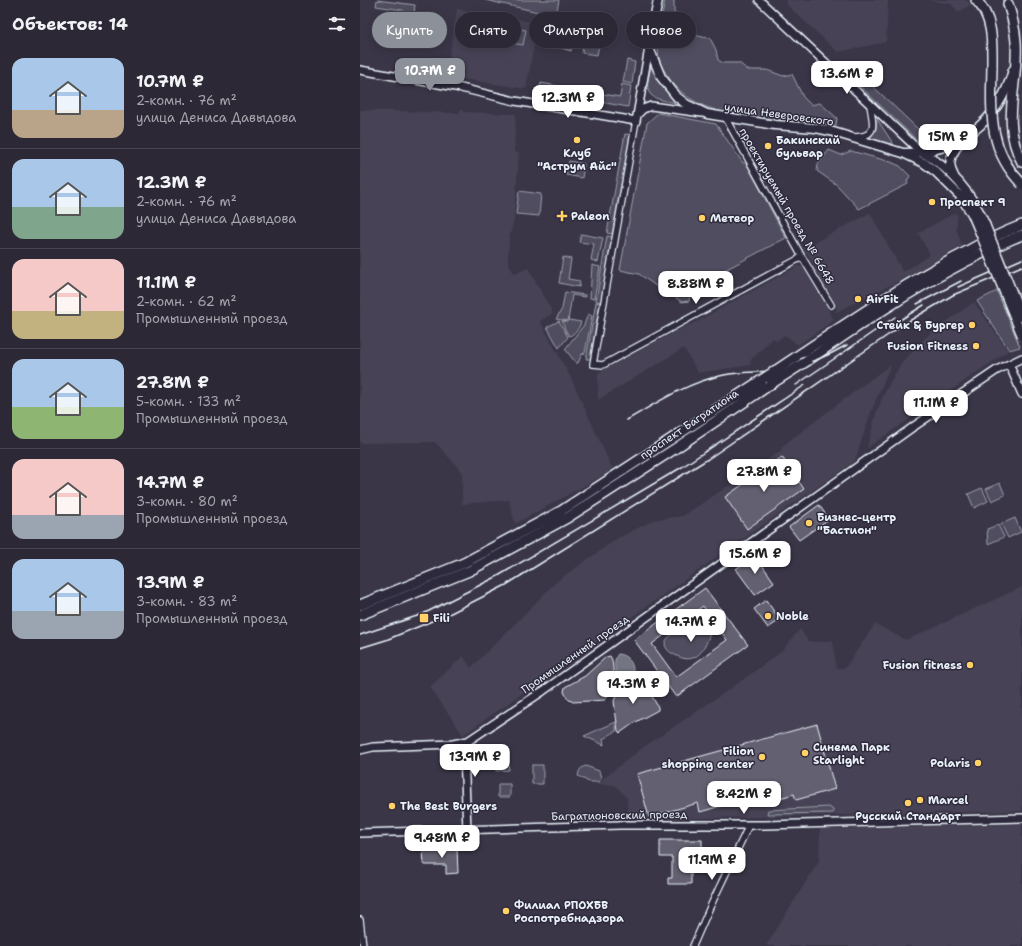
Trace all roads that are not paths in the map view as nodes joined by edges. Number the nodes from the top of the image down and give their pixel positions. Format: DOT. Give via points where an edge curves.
graph roads {
  1 [pos="658,0"];
  2 [pos="759,0"];
  3 [pos="976,0"];
  4 [pos="1008,4"];
  5 [pos="656,12"];
  6 [pos="649,48"];
  7 [pos="1016,60"];
  8 [pos="360,70"];
  9 [pos="870,104"];
  10 [pos="707,114"];
  11 [pos="725,117"];
  12 [pos="637,118"];
  13 [pos="963,137"];
  14 [pos="852,138"];
  15 [pos="921,152"];
  16 [pos="903,153"];
  17 [pos="1022,162"];
  18 [pos="936,172"];
  19 [pos="1022,184"];
  20 [pos="960,185"];
  21 [pos="1022,225"];
  22 [pos="981,226"];
  23 [pos="1022,235"];
  24 [pos="802,257"];
  25 [pos="831,305"];
  26 [pos="1022,317"];
  27 [pos="1022,336"];
  28 [pos="1022,358"];
  29 [pos="1009,364"];
  30 [pos="1022,394"];
  31 [pos="360,605"];
  32 [pos="360,615"];
  33 [pos="468,741"];
  34 [pos="454,744"];
  35 [pos="360,750"];
  36 [pos="464,752"];
  37 [pos="1022,818"];
  38 [pos="749,825"];
  39 [pos="467,830"];
  40 [pos="360,833"];
  41 [pos="360,920"];
  42 [pos="363,946"];
  43 [pos="693,946"];
  1 -- 5 [label="main road"];
  2 -- 9 [label="street"];
  3 -- 19 [label="main road, bridge" via="990,25 991,109 994,135 1010,172"];
  4 -- 7 [label="main road" via="1014,27"];
  6 -- 10 [label="main road" via="661,77 674,94 692,108"];
  6 -- 12 [label="street"];
  7 -- 13 [label="main road" via="1001,101 981,126"];
  7 -- 17 [label="main road" via="1010,118 1011,132"];
  8 -- 12 [label="street" via="461,88 515,101"];
  9 -- 14 [label="street" via="874,118 873,127 864,136"];
  9 -- 15 [label="street"];
  10 -- 11 [label="main road, улица Неверовского"];
  10 -- 12 [label="street, улица Неверовского" via="651,106 643,109"];
  11 -- 14 [label="main road, улица Неверовского" via="816,128"];
  11 -- 24 [label="street, проектируемый проезд № 6648"];
  12 -- 24 [label="street" via="593,364 603,366"];
  13 -- 15 [label="main road"];
  13 -- 20 [label="main road" via="952,153 950,163"];
  14 -- 16 [label="main road, улица Неверовского"];
  15 -- 16 [label="main road"];
  15 -- 18 [label="street"];
  15 -- 20 [label="main road" via="939,163"];
  16 -- 18 [label="main road, улица Неверовского"];
  18 -- 22 [label="main road, улица Неверовского" via="960,196"];
  20 -- 22 [label="main road" via="973,202"];
  21 -- 31 [label="main road, проспект Багратиона, bridge" via="929,271 561,511 464,563"];
  22 -- 26 [label="main road, bridge"];
  22 -- 27 [label="main road, bridge"];
  23 -- 32 [label="main road, проспект Багратиона, bridge" via="934,278 872,316 567,518 470,571"];
  24 -- 25 [label="street, проектируемый проезд № 6648"];
  28 -- 29 [label="street, Промышленный проезд"];
  29 -- 30 [label="street"];
  29 -- 33 [label="street, Промышленный проезд" via="907,432"];
  33 -- 34 [label="street, Промышленный проезд"];
  33 -- 36 [label="street"];
  34 -- 35 [label="street, Промышленный проезд" via="372,747"];
  34 -- 36 [label="street"];
  36 -- 39 [label="street"];
  37 -- 38 [label="street, Багратионовский проезд"];
  38 -- 39 [label="street, Багратионовский проезд" via="620,825"];
  38 -- 43 [label="street"];
  39 -- 40 [label="street, Багратионовский проезд"];
  41 -- 42 [label="street"];
}
